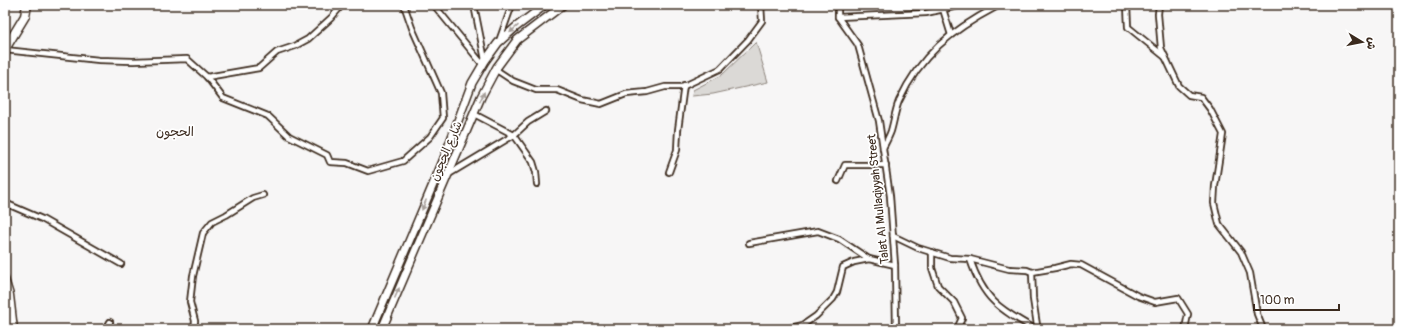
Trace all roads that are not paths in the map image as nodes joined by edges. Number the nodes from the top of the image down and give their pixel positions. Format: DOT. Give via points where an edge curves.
graph roads {
  1 [pos="27,5"];
  2 [pos="342,5"];
  3 [pos="404,5"];
  4 [pos="474,5"];
  5 [pos="512,5"];
  6 [pos="545,5"];
  7 [pos="563,5"];
  8 [pos="761,5"];
  9 [pos="838,5"];
  10 [pos="933,5"];
  11 [pos="962,5"];
  12 [pos="995,5"];
  13 [pos="1127,5"];
  14 [pos="1159,5"];
  15 [pos="435,6"];
  16 [pos="943,10"];
  17 [pos="935,11"];
  18 [pos="838,17"];
  19 [pos="951,35"];
  20 [pos="498,43"];
  21 [pos="5,50"];
  22 [pos="1166,58"];
  23 [pos="484,63"];
  24 [pos="495,69"];
  25 [pos="207,77"];
  26 [pos="684,85"];
  27 [pos="546,111"];
  28 [pos="474,114"];
  29 [pos="514,135"];
  30 [pos="883,148"];
  31 [pos="886,165"];
  32 [pos="669,172"];
  33 [pos="449,174"];
  34 [pos="838,181"];
  35 [pos="537,184"];
  36 [pos="263,195"];
  37 [pos="5,203"];
  38 [pos="893,236"];
  39 [pos="749,244"];
  40 [pos="932,252"];
  41 [pos="869,259"];
  42 [pos="970,259"];
  43 [pos="121,264"];
  44 [pos="895,265"];
  45 [pos="1032,272"];
  46 [pos="5,279"];
  47 [pos="5,306"];
  48 [pos="110,322"];
  49 [pos="8,329"];
  50 [pos="14,329"];
  51 [pos="106,329"];
  52 [pos="194,329"];
  53 [pos="372,329"];
  54 [pos="382,329"];
  55 [pos="786,329"];
  56 [pos="896,329"];
  57 [pos="957,329"];
  58 [pos="1035,329"];
  59 [pos="1039,329"];
  60 [pos="1185,329"];
  61 [pos="1263,329"];
  1 -- 21 [label="highway" via="24,16"];
  2 -- 25 [label="street" via="308,39 277,52 259,68"];
  3 -- 25 [label="street" via="441,93 443,118 430,138 403,161 368,171 347,163 330,162 327,155 289,136 268,116 223,98"];
  4 -- 23 [label="street"];
  5 -- 20 [label="street"];
  6 -- 20 [label="main road, شارع الحجون, one-way"];
  7 -- 24 [label="main road, شارع الحجون" via="517,40"];
  8 -- 26 [label="street" via="762,21 748,40 720,68"];
  9 -- 18 [label="street"];
  10 -- 17 [label="street"];
  11 -- 16 [label="street"];
  12 -- 19 [label="street" via="996,7"];
  13 -- 22 [label="street" via="1128,27"];
  14 -- 22 [label="street" via="1161,48"];
  15 -- 23 [label="street"];
  16 -- 17 [label="street"];
  16 -- 19 [label="street"];
  17 -- 18 [label="street"];
  18 -- 30 [label="street, Talat Al Mullaqiyyah Street" via="858,45 880,121"];
  19 -- 30 [label="street" via="924,60 910,81 898,102 891,132"];
  20 -- 23 [label="main road, شارع الحجون"];
  21 -- 25 [label="street" via="99,60 187,59"];
  22 -- 61 [label="street" via="1179,86 1189,94 1200,97 1210,108 1223,134 1214,204 1219,224 1241,252 1250,273 1257,314"];
  23 -- 53 [label="main road, شارع الحجون, one-way" via="472,83 443,161"];
  24 -- 26 [label="street" via="513,81 536,90 557,90 601,104 626,94"];
  28 -- 24 [label="main road, شارع الحجون, one-way"];
  26 -- 32 [label="street" via="678,150"];
  27 -- 29 [label="street"];
  28 -- 29 [label="street"];
  28 -- 33 [label="main road, شارع الحجون"];
  29 -- 33 [label="street"];
  29 -- 35 [label="street" via="533,162"];
  30 -- 31 [label="street, Talat Al Mullaqiyyah Street"];
  31 -- 34 [label="street" via="846,165"];
  31 -- 38 [label="street, Talat Al Mullaqiyyah Street"];
  54 -- 33 [label="main road, شارع الحجون, one-way"];
  36 -- 52 [label="street" via="253,198 212,222 203,233 190,302 195,321"];
  37 -- 43 [label="street" via="42,219"];
  38 -- 40 [label="street"];
  38 -- 44 [label="street, Talat Al Mullaqiyyah Street"];
  39 -- 41 [label="street" via="818,231 840,239"];
  40 -- 42 [label="street" via="950,258"];
  40 -- 57 [label="street" via="932,268 938,286 954,302 962,318"];
  41 -- 44 [label="street"];
  41 -- 55 [label="street" via="843,267 833,299 804,325"];
  42 -- 45 [label="street"];
  42 -- 58 [label="street" via="975,274 995,304"];
  44 -- 56 [label="street, Talat Al Mullaqiyyah Street"];
  45 -- 59 [label="street" via="1033,299"];
  45 -- 60 [label="street" via="1072,264 1081,265 1149,300 1155,302 1178,298 1188,314"];
  46 -- 50 [label="street" via="10,295"];
  47 -- 49 [label="highway"];
  48 -- 51 [label="street"];
}
